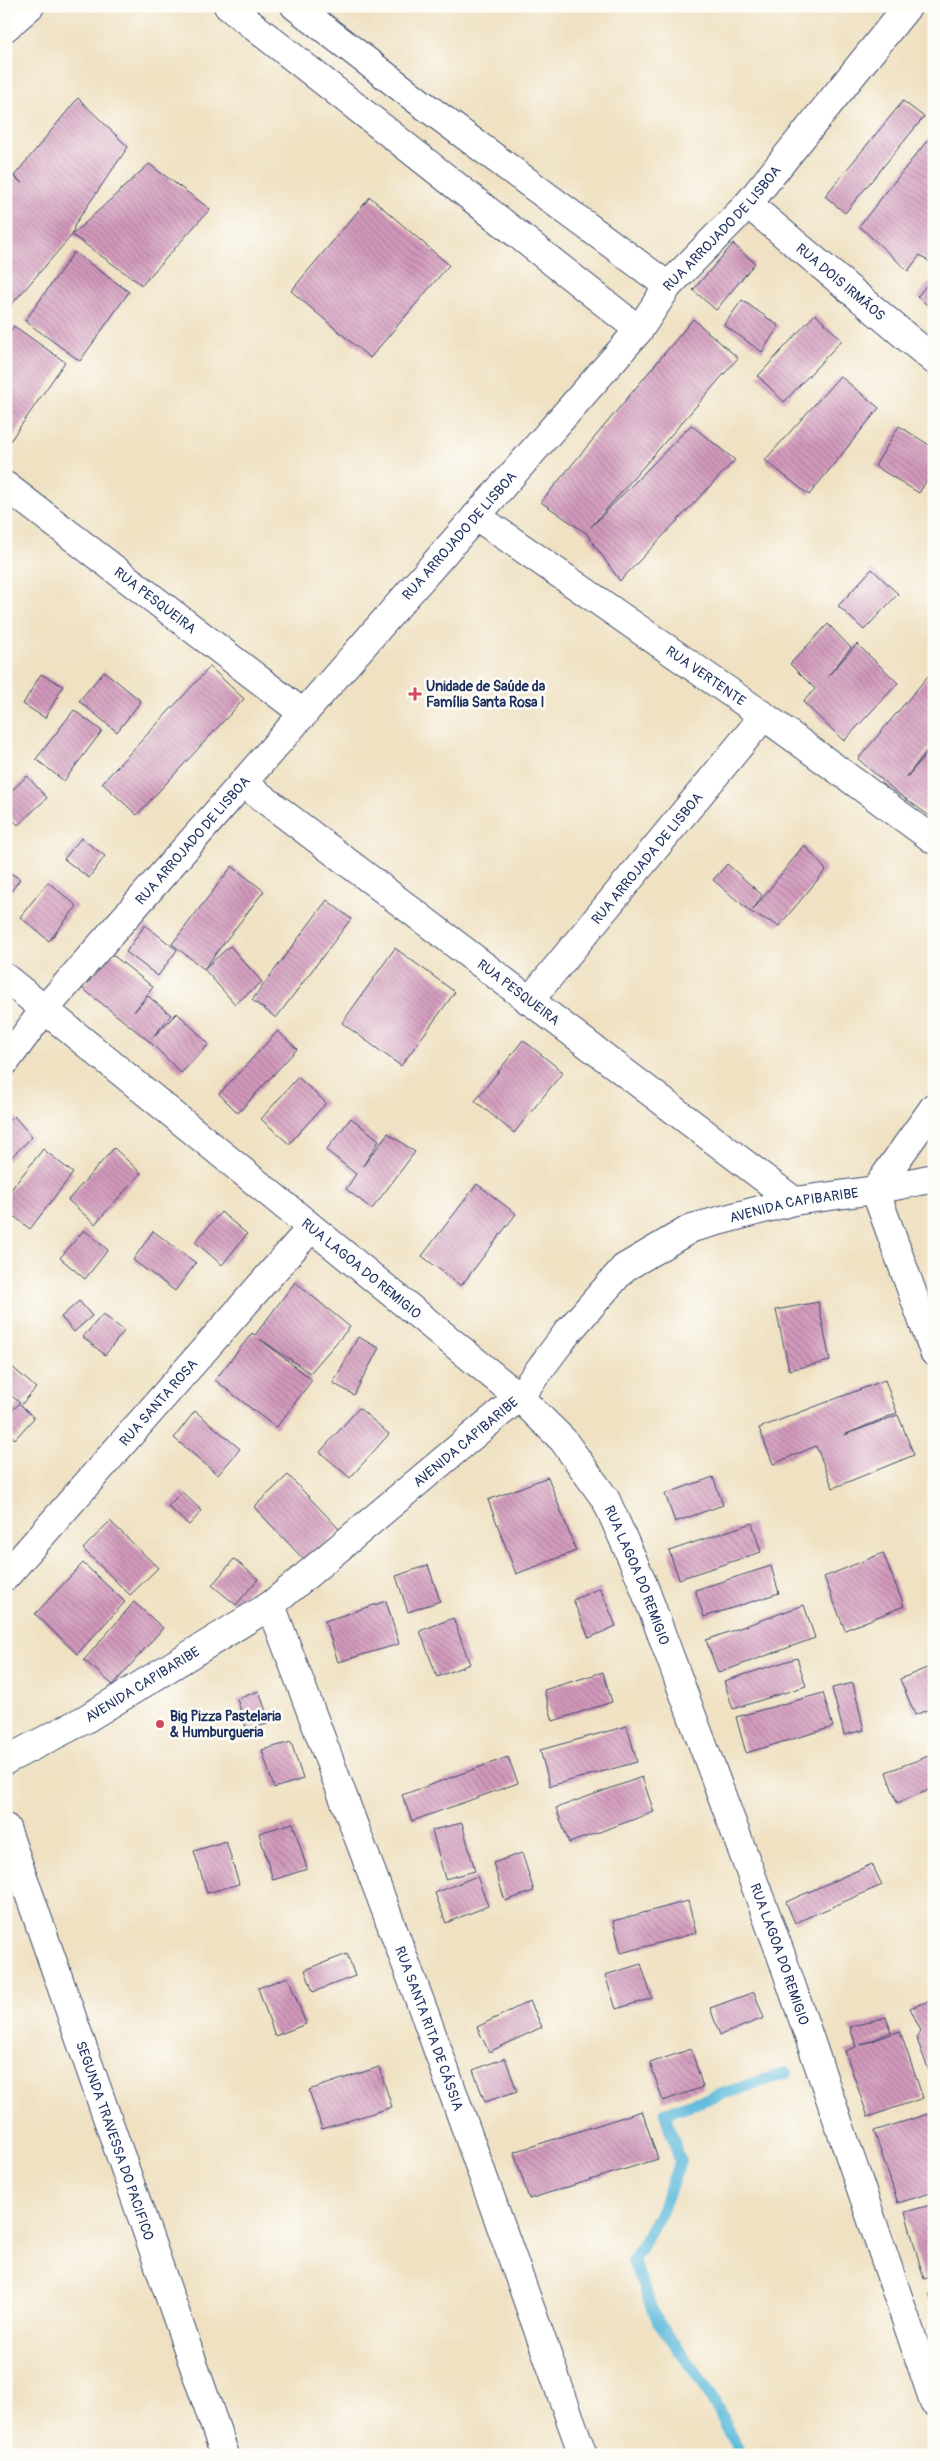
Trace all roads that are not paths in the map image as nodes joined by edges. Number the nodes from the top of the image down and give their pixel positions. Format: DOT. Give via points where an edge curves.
graph roads {
  1 [pos="30,6"];
  2 [pos="228,6"];
  3 [pos="295,6"];
  4 [pos="908,6"];
  5 [pos="6,27"];
  6 [pos="421,103"];
  7 [pos="393,137"];
  8 [pos="748,204"];
  9 [pos="668,286"];
  10 [pos="638,330"];
  11 [pos="934,360"];
  12 [pos="6,486"];
  13 [pos="476,516"];
  14 [pos="304,714"];
  15 [pos="764,716"];
  16 [pos="243,783"];
  17 [pos="934,840"];
  18 [pos="6,978"];
  19 [pos="529,1001"];
  20 [pos="44,1010"];
  21 [pos="6,1061"];
  22 [pos="934,1107"];
  23 [pos="934,1178"];
  24 [pos="875,1190"];
  25 [pos="794,1201"];
  26 [pos="310,1228"];
  27 [pos="934,1352"];
  28 [pos="519,1397"];
  29 [pos="6,1576"];
  30 [pos="271,1605"];
  31 [pos="6,1760"];
  32 [pos="6,1828"];
  33 [pos="934,2402"];
  34 [pos="225,2455"];
  35 [pos="583,2455"];
  1 -- 5 [label="street"];
  2 -- 7 [label="street"];
  3 -- 6 [label="street"];
  4 -- 8 [label="street, RUA ARROJADO DE LISBOA"];
  6 -- 7 [label="street"];
  6 -- 9 [label="street"];
  7 -- 10 [label="street"];
  8 -- 9 [label="street, RUA ARROJADO DE LISBOA"];
  8 -- 11 [label="street, RUA DOIS IRMÃOS"];
  9 -- 10 [label="street, RUA ARROJADO DE LISBOA"];
  10 -- 13 [label="street, RUA ARROJADO DE LISBOA"];
  12 -- 14 [label="street, RUA PESQUEIRA"];
  13 -- 14 [label="street, RUA ARROJADO DE LISBOA"];
  13 -- 15 [label="street, RUA VERTENTE"];
  14 -- 16 [label="street, RUA ARROJADO DE LISBOA"];
  15 -- 17 [label="street, RUA VERTENTE"];
  15 -- 19 [label="street, RUA ARROJADA DE LISBOA"];
  16 -- 19 [label="street, RUA PESQUEIRA"];
  16 -- 20 [label="street, RUA ARROJADO DE LISBOA"];
  18 -- 20 [label="street, RUA LAGOA DO REMIGIO"];
  19 -- 25 [label="street, RUA PESQUEIRA"];
  20 -- 21 [label="street, RUA ARROJADO DE LISBOA"];
  20 -- 26 [label="street, RUA LAGOA DO REMIGIO"];
  22 -- 24 [label="street"];
  23 -- 24 [label="street, AVENIDA CAPIBARIBE"];
  24 -- 25 [label="street, AVENIDA CAPIBARIBE"];
  24 -- 27 [label="street"];
  25 -- 28 [label="street, AVENIDA CAPIBARIBE" via="692,1228 624,1268 567,1333"];
  26 -- 28 [label="street, RUA LAGOA DO REMIGIO"];
  26 -- 29 [label="street, RUA SANTA ROSA"];
  28 -- 30 [label="street, AVENIDA CAPIBARIBE"];
  28 -- 33 [label="street, RUA LAGOA DO REMIGIO" via="563,1440 606,1500 641,1579 780,1952"];
  30 -- 31 [label="street, AVENIDA CAPIBARIBE" via="84,1720"];
  30 -- 35 [label="street, RUA SANTA RITA DE CÁSSIA" via="424,2012"];
  32 -- 34 [label="street, SEGUNDA TRAVESSA DO PACIFICO"];
}
